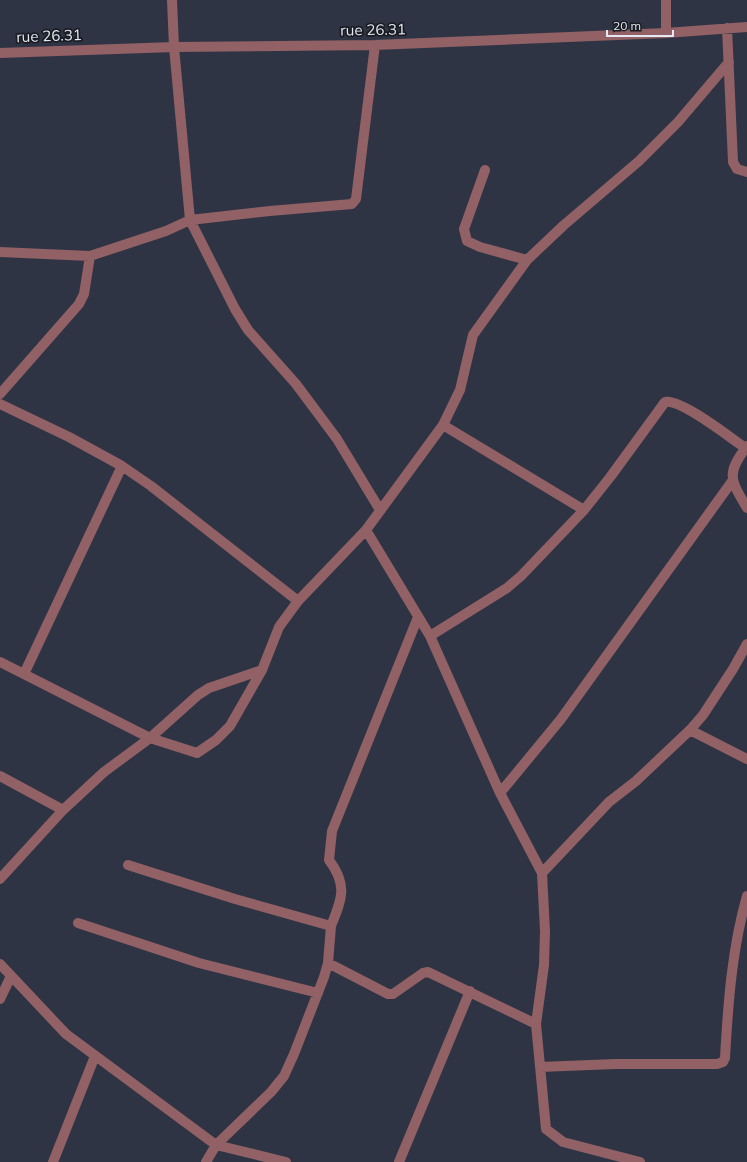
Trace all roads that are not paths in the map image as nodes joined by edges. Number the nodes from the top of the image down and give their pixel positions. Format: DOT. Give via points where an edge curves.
graph roads {
  1 [pos="172,0"];
  2 [pos="666,0"];
  3 [pos="747,27"];
  4 [pos="727,28"];
  5 [pos="666,33"];
  6 [pos="375,45"];
  7 [pos="174,47"];
  8 [pos="0,53"];
  9 [pos="729,62"];
  10 [pos="485,170"];
  11 [pos="747,172"];
  12 [pos="190,220"];
  13 [pos="0,252"];
  14 [pos="90,256"];
  15 [pos="527,260"];
  16 [pos="0,394"];
  17 [pos="0,404"];
  18 [pos="443,424"];
  19 [pos="746,447"];
  20 [pos="122,466"];
  21 [pos="732,480"];
  22 [pos="747,508"];
  23 [pos="380,510"];
  24 [pos="584,510"];
  25 [pos="366,530"];
  26 [pos="298,601"];
  27 [pos="418,617"];
  28 [pos="430,636"];
  29 [pos="747,644"];
  30 [pos="0,662"];
  31 [pos="262,670"];
  32 [pos="24,674"];
  33 [pos="690,730"];
  34 [pos="150,738"];
  35 [pos="747,759"];
  36 [pos="0,776"];
  37 [pos="500,793"];
  38 [pos="63,810"];
  39 [pos="128,865"];
  40 [pos="542,873"];
  41 [pos="0,879"];
  42 [pos="747,896"];
  43 [pos="78,923"];
  44 [pos="331,926"];
  45 [pos="328,963"];
  46 [pos="0,964"];
  47 [pos="11,976"];
  48 [pos="470,991"];
  49 [pos="318,993"];
  50 [pos="0,999"];
  51 [pos="536,1024"];
  52 [pos="96,1056"];
  53 [pos="540,1068"];
  54 [pos="216,1145"];
  55 [pos="53,1162"];
  56 [pos="206,1162"];
  57 [pos="286,1162"];
  58 [pos="399,1162"];
  59 [pos="640,1162"];
  1 -- 7 [label="street"];
  2 -- 5 [label="street"];
  3 -- 4 [label="street, rue 26.31"];
  4 -- 5 [label="street, rue 26.31"];
  4 -- 9 [label="street"];
  5 -- 6 [label="street, rue 26.31"];
  6 -- 7 [label="street, rue 26.31"];
  6 -- 12 [label="street" via="356,199 352,204"];
  7 -- 8 [label="street, rue 26.31"];
  7 -- 12 [label="street"];
  9 -- 11 [label="street" via="733,162 737,169"];
  9 -- 15 [label="street" via="678,122 650,150"];
  10 -- 15 [label="street" via="464,229 467,241"];
  12 -- 14 [label="street" via="166,231"];
  12 -- 23 [label="street" via="248,330 296,384 328,427"];
  13 -- 14 [label="street"];
  14 -- 16 [label="street" via="84,294 79,304"];
  15 -- 18 [label="street" via="473,335 460,390"];
  17 -- 20 [label="street"];
  18 -- 23 [label="street"];
  18 -- 24 [label="street"];
  19 -- 21 [label="street" via="734,466"];
  19 -- 24 [label="street" via="673,401 665,402"];
  20 -- 26 [label="street"];
  20 -- 32 [label="street"];
  21 -- 22 [label="street"];
  21 -- 37 [label="street" via="560,719"];
  23 -- 25 [label="street"];
  24 -- 28 [label="street" via="522,576"];
  25 -- 26 [label="street"];
  25 -- 27 [label="street"];
  26 -- 31 [label="street" via="280,627"];
  27 -- 28 [label="street"];
  27 -- 44 [label="street" via="332,831 330,860 338,872 342,899"];
  28 -- 37 [label="street"];
  29 -- 33 [label="street" via="703,715"];
  30 -- 32 [label="street"];
  31 -- 34 [label="street" via="198,694"];
  31 -- 34 [label="street" via="230,726 200,752 192,752"];
  32 -- 34 [label="street"];
  33 -- 35 [label="street"];
  33 -- 40 [label="street" via="636,781 609,802"];
  34 -- 38 [label="street" via="104,772"];
  36 -- 38 [label="street"];
  37 -- 40 [label="street"];
  38 -- 41 [label="street"];
  39 -- 44 [label="street"];
  40 -- 51 [label="street" via="544,965"];
  42 -- 53 [label="street" via="729,994 723,1062"];
  43 -- 49 [label="street" via="199,963"];
  44 -- 45 [label="street"];
  45 -- 48 [label="street" via="388,994 393,994 426,972"];
  45 -- 49 [label="street"];
  46 -- 47 [label="street"];
  47 -- 50 [label="street"];
  47 -- 52 [label="street" via="66,1034"];
  48 -- 51 [label="street"];
  48 -- 58 [label="street"];
  49 -- 54 [label="street" via="284,1076"];
  51 -- 53 [label="street"];
  52 -- 54 [label="street"];
  52 -- 55 [label="street"];
  53 -- 59 [label="street" via="546,1129 563,1142"];
  54 -- 56 [label="street"];
  54 -- 57 [label="street"];
}
